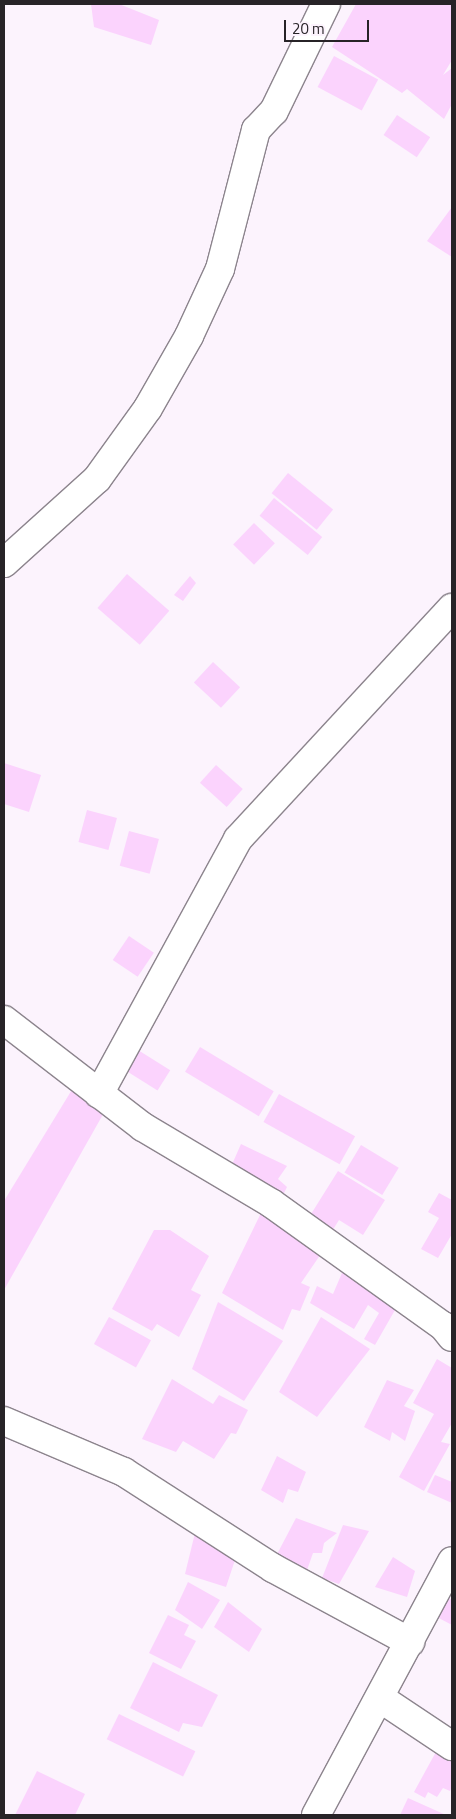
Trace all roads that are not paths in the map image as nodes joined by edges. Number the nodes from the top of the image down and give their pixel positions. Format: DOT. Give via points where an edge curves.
graph roads {
  1 [pos="326,4"];
  2 [pos="4,563"];
  3 [pos="452,608"];
  4 [pos="4,1020"];
  5 [pos="99,1094"];
  6 [pos="452,1338"];
  7 [pos="4,1421"];
  8 [pos="452,1561"];
  9 [pos="410,1642"];
  10 [pos="380,1698"];
  11 [pos="452,1746"];
  12 [pos="316,1815"];
  1 -- 2 [label="street" via="274,110 256,130 220,269 189,336 148,408 97,480"];
  3 -- 5 [label="street" via="238,840"];
  4 -- 5 [label="street"];
  5 -- 6 [label="street" via="143,1127 271,1203 443,1326"];
  7 -- 9 [label="street" via="124,1472 273,1568"];
  8 -- 9 [label="street"];
  9 -- 10 [label="street"];
  10 -- 11 [label="street"];
  10 -- 12 [label="street"];
}
